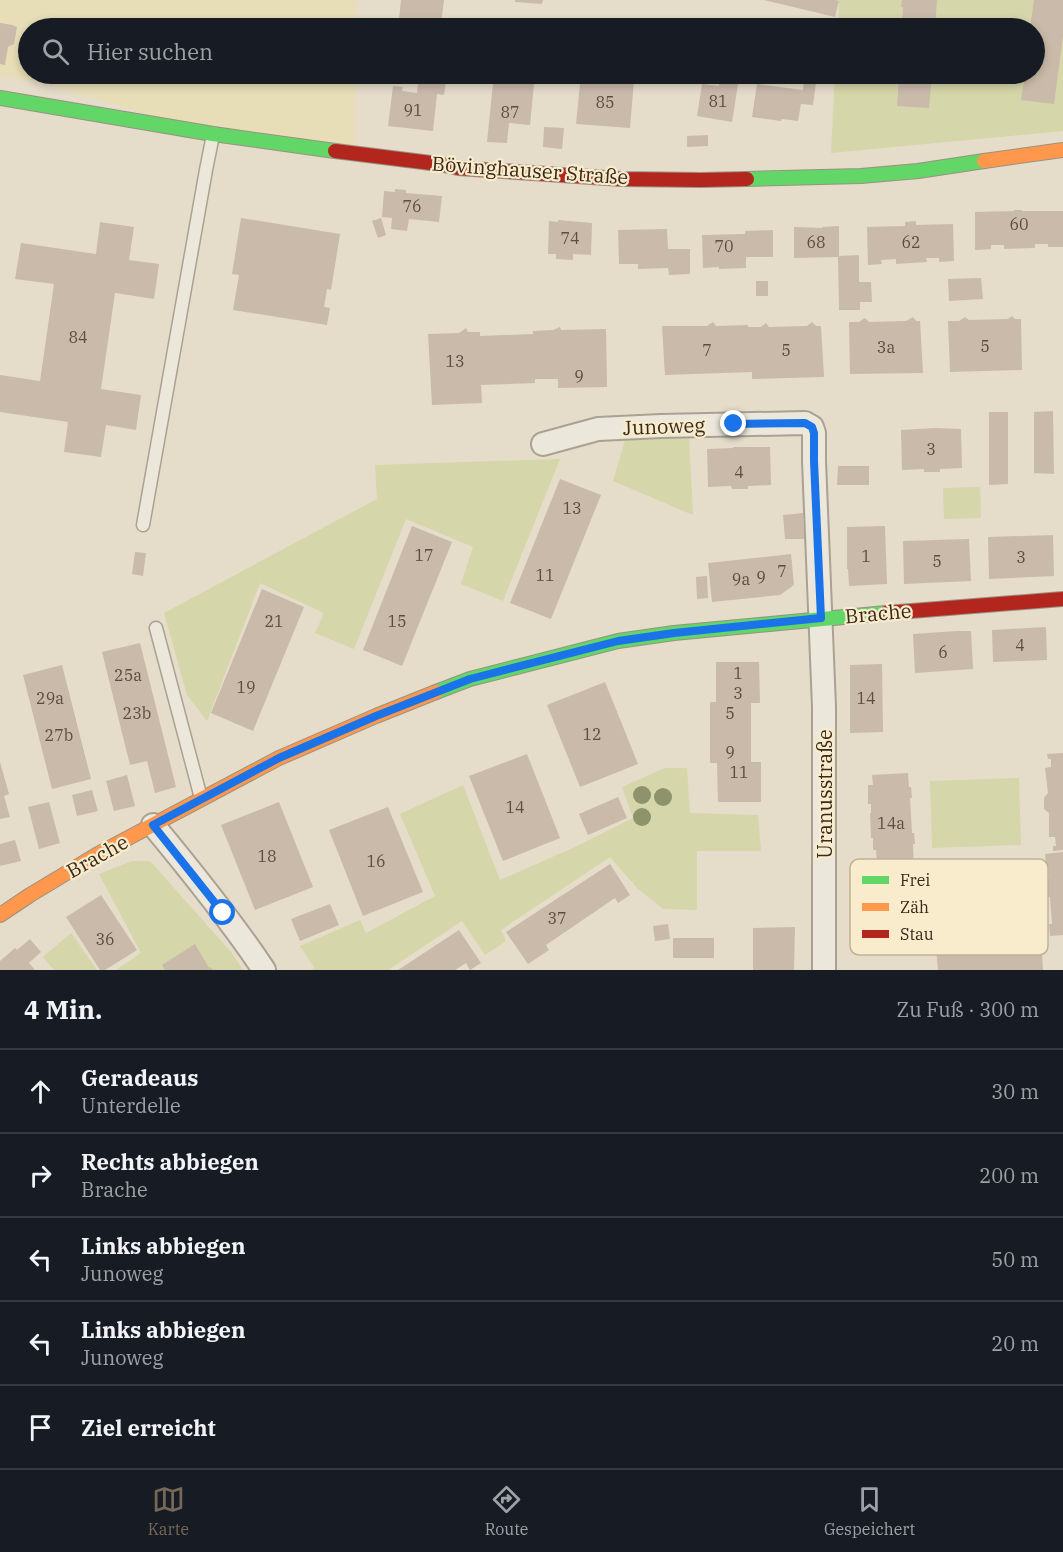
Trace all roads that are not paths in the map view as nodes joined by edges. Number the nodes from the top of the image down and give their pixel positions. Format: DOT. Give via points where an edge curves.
graph roads {
  1 [pos="0,98"];
  2 [pos="213,134"];
  3 [pos="1063,150"];
  4 [pos="543,444"];
  5 [pos="143,525"];
  6 [pos="1063,599"];
  7 [pos="821,618"];
  8 [pos="156,628"];
  9 [pos="201,800"];
  10 [pos="153,825"];
  11 [pos="0,915"];
  12 [pos="264,970"];
  13 [pos="824,970"];
  1 -- 2 [label="street, Bövinghauser Straße"];
  2 -- 3 [label="street, Bövinghauser Straße" via="458,168 644,179 861,176"];
  2 -- 5 [label="lane"];
  4 -- 7 [label="street, Junoweg" via="598,429 805,423 812,427"];
  6 -- 7 [label="street, Brache"];
  7 -- 9 [label="street, Brache" via="618,641 470,679 279,758"];
  7 -- 13 [label="street, Uranusstraße"];
  8 -- 9 [label="lane"];
  9 -- 10 [label="street, Brache"];
  10 -- 11 [label="street, Brache"];
  10 -- 12 [label="street"];
}
